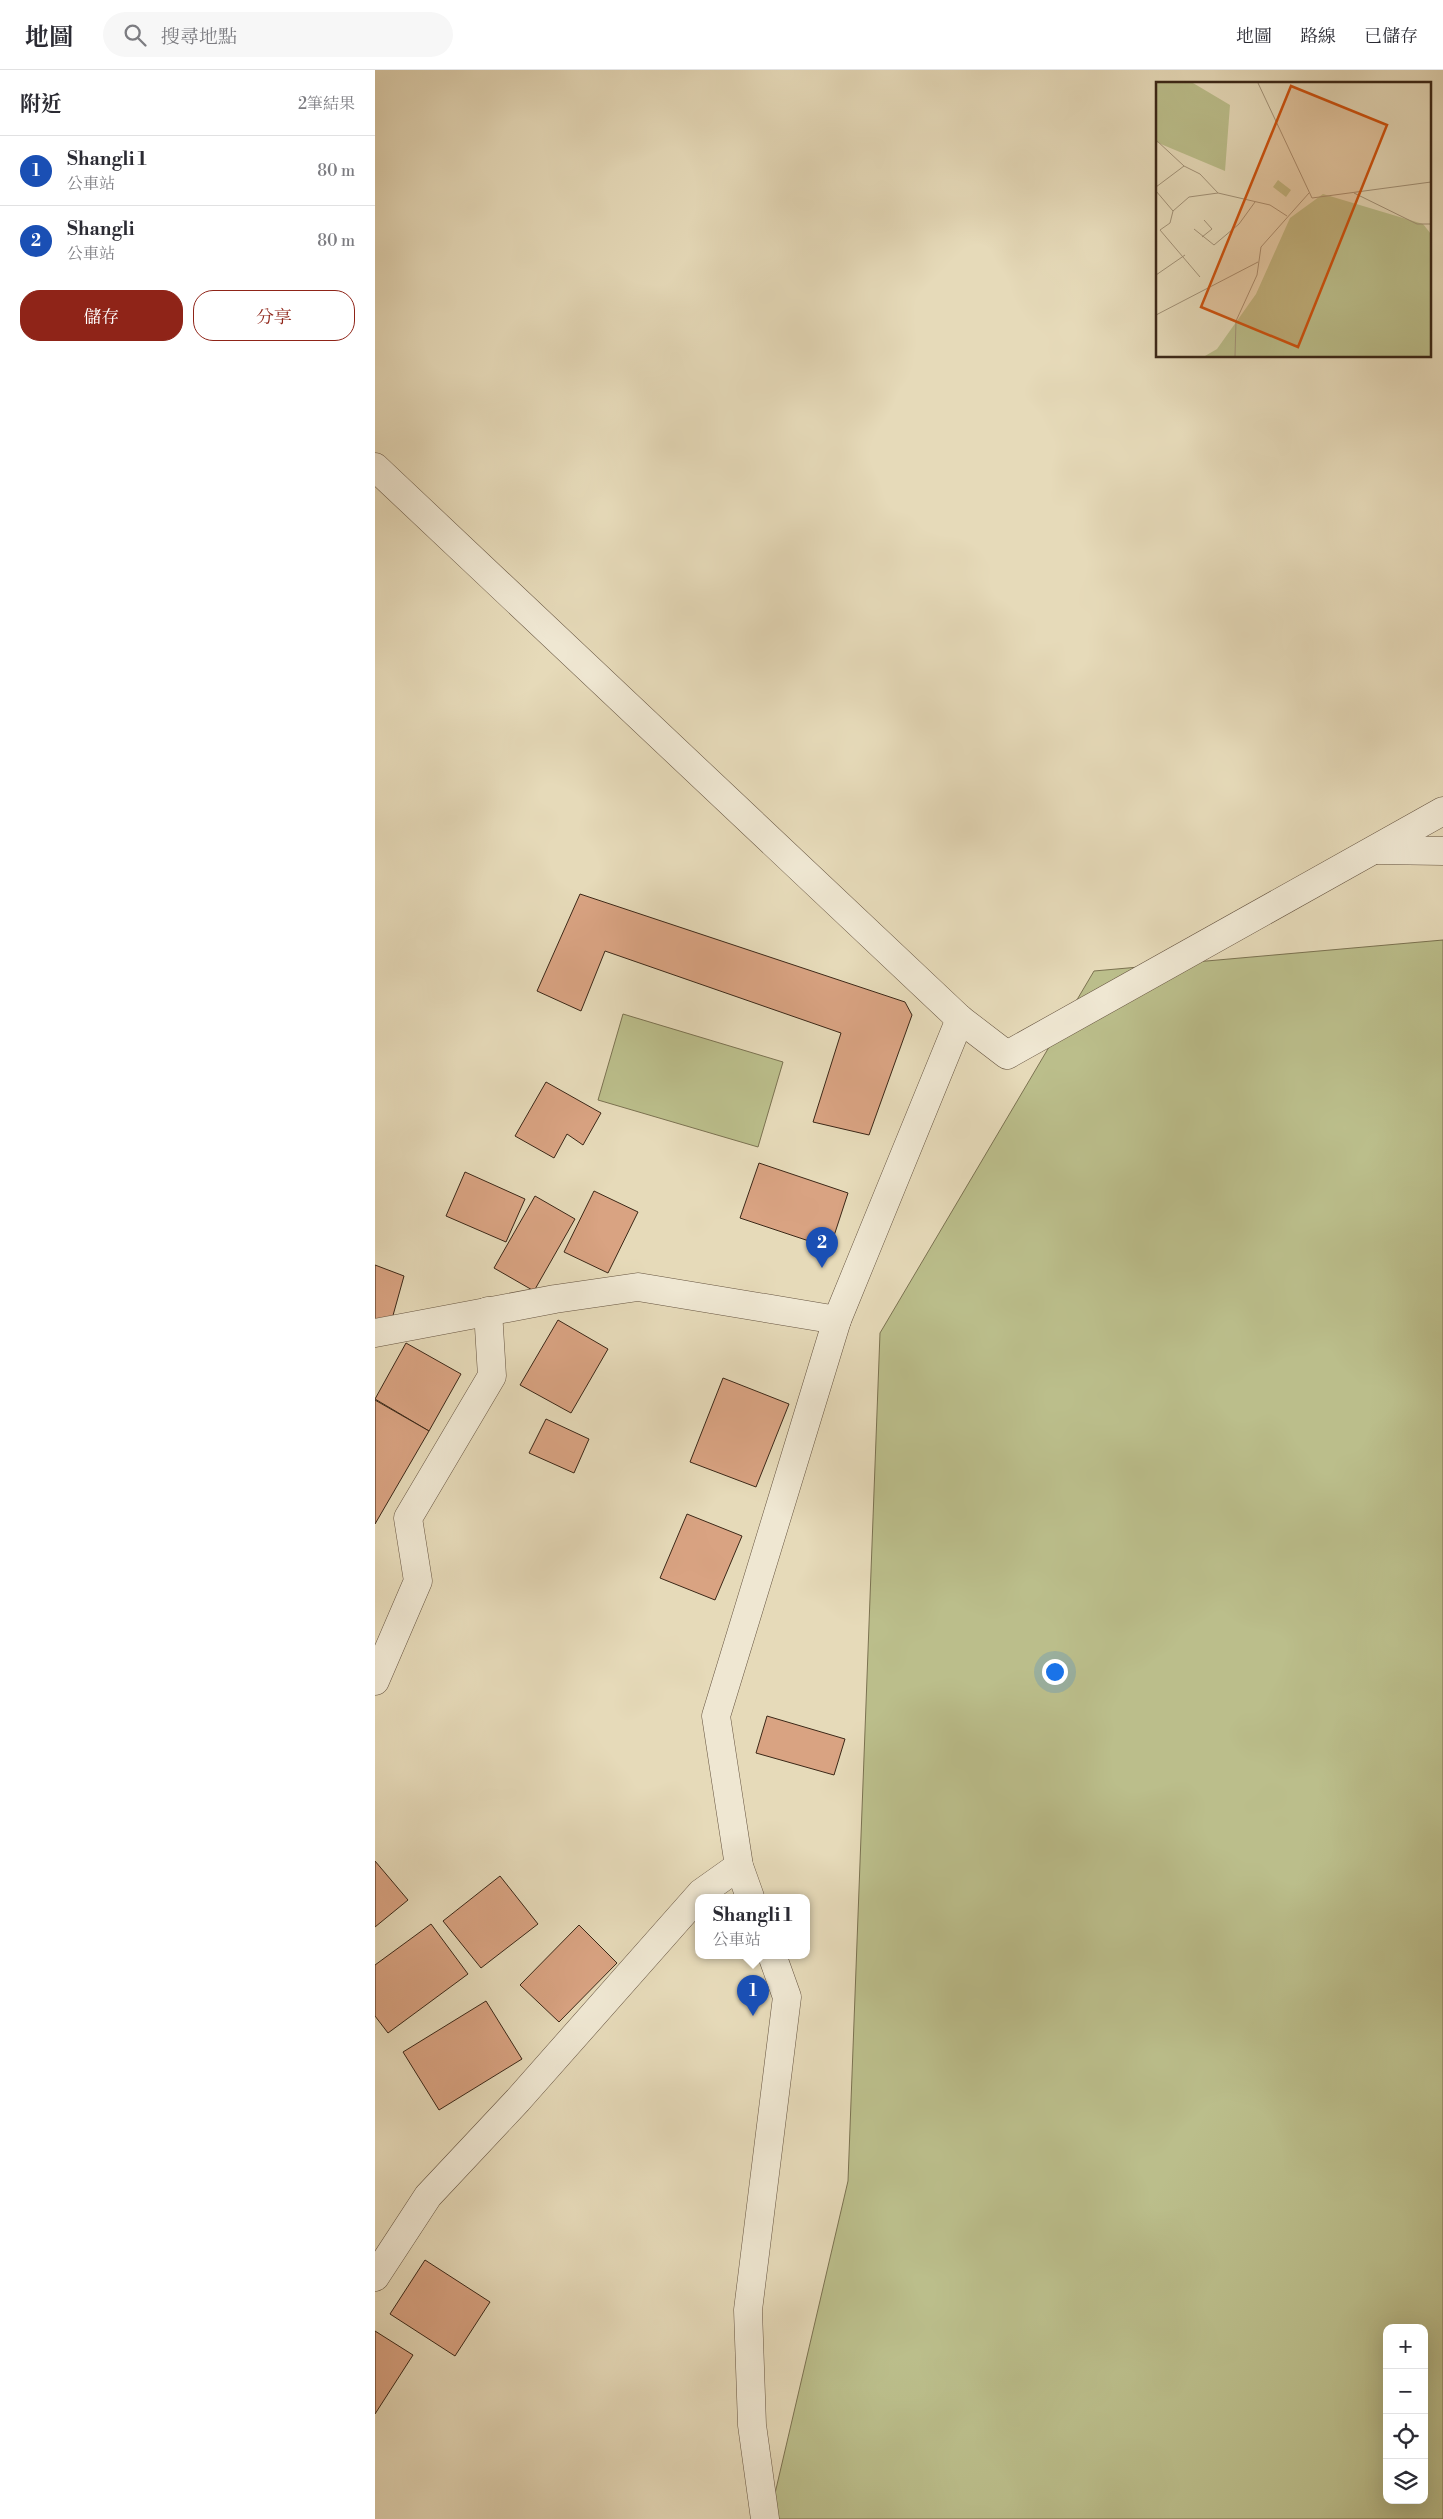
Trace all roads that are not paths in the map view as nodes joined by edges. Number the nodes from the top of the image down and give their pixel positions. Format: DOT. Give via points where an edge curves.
graph roads {
  1 [pos="375,467"];
  2 [pos="1443,811"];
  3 [pos="1376,850"];
  4 [pos="1443,851"];
  5 [pos="960,1019"];
  6 [pos="488,1312"];
  7 [pos="837,1320"];
  8 [pos="375,1333"];
  9 [pos="375,1681"];
  10 [pos="739,1866"];
  11 [pos="700,1894"];
  12 [pos="749,1894"];
  13 [pos="695,1900"];
  14 [pos="773,1959"];
  15 [pos="375,2277"];
  16 [pos="765,2519"];
  1 -- 5 [label="street"];
  2 -- 3 [label="street"];
  3 -- 4 [label="street"];
  3 -- 5 [label="street" via="1007,1055"];
  5 -- 7 [label="street"];
  6 -- 7 [label="street" via="638,1287"];
  6 -- 8 [label="street"];
  6 -- 9 [label="street" via="492,1376 409,1518 418,1581"];
  7 -- 10 [label="street" via="716,1716"];
  10 -- 11 [label="street"];
  10 -- 12 [label="street"];
  13 -- 15 [label="street" via="518,2100 428,2196"];
  14 -- 16 [label="street" via="787,1997 748,2310 752,2425"];
}
